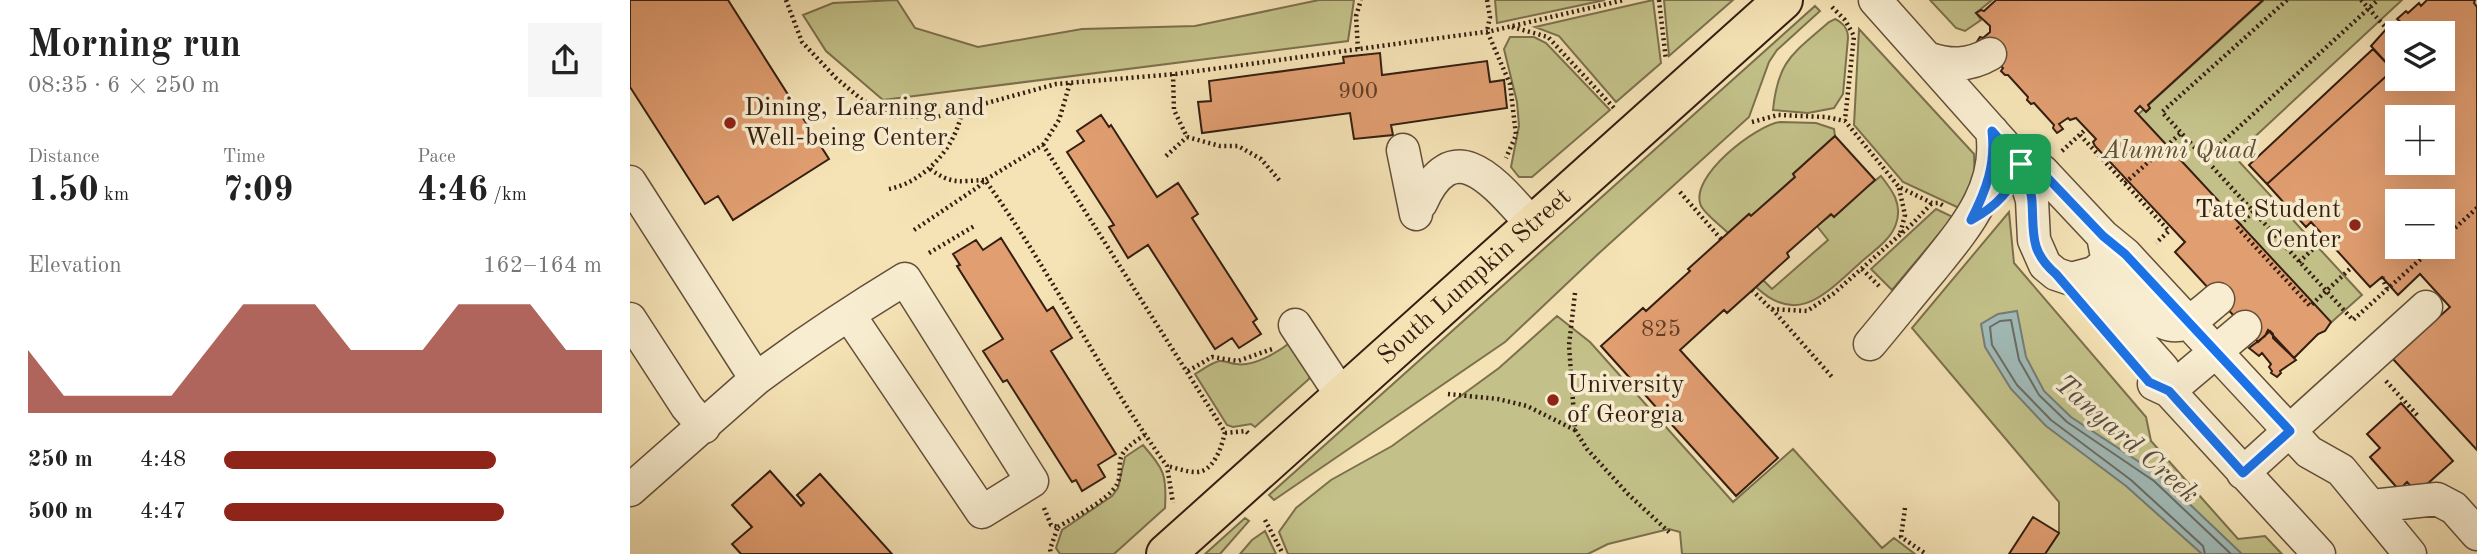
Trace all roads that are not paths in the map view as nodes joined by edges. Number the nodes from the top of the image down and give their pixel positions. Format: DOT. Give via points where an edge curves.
graph roads {
  1 [pos="1783,0"];
  2 [pos="1875,0"];
  3 [pos="1990,54"];
  4 [pos="1927,58"];
  5 [pos="1992,131"];
  6 [pos="1403,150"];
  7 [pos="2021,164"];
  8 [pos="630,182"];
  9 [pos="1971,220"];
  10 [pos="1533,225"];
  11 [pos="2086,263"];
  12 [pos="2218,299"];
  13 [pos="2426,307"];
  14 [pos="849,315"];
  15 [pos="630,319"];
  16 [pos="2189,321"];
  17 [pos="1296,325"];
  18 [pos="2245,327"];
  19 [pos="1870,344"];
  20 [pos="2216,351"];
  21 [pos="756,379"];
  22 [pos="2169,391"];
  23 [pos="1342,396"];
  24 [pos="704,427"];
  25 [pos="2290,431"];
  26 [pos="2243,473"];
  27 [pos="630,490"];
  28 [pos="2372,506"];
  29 [pos="2477,534"];
  30 [pos="1166,554"];
  31 [pos="2319,554"];
  32 [pos="2410,554"];
  1 -- 10 [label="main road, South Lumpkin Street"];
  2 -- 4 [label="street"];
  3 -- 4 [label="street" via="1956,65"];
  4 -- 5 [label="street"];
  5 -- 7 [label="street"];
  5 -- 9 [label="street" via="1990,174"];
  6 -- 10 [label="street" via="1419,208 1428,188 1445,171 1470,169 1487,177"];
  7 -- 9 [label="street" via="2014,183 2001,198"];
  7 -- 11 [label="street" via="2042,172"];
  7 -- 11 [label="street" via="2032,200 2034,240 2045,265"];
  8 -- 21 [label="street"];
  9 -- 19 [label="street"];
  10 -- 23 [label="main road, South Lumpkin Street"];
  11 -- 16 [label="street" via="2159,322 2170,326"];
  11 -- 22 [label="street" via="2149,382"];
  12 -- 16 [label="street"];
  13 -- 25 [label="street"];
  14 -- 14 [label="street" via="905,279 1032,481 982,512"];
  14 -- 21 [label="street"];
  15 -- 24 [label="street"];
  16 -- 20 [label="street"];
  17 -- 23 [label="street"];
  18 -- 20 [label="street"];
  20 -- 22 [label="street"];
  20 -- 25 [label="street"];
  21 -- 24 [label="street"];
  22 -- 26 [label="street"];
  23 -- 30 [label="main road, South Lumpkin Street"];
  24 -- 27 [label="street"];
  25 -- 26 [label="street"];
  25 -- 28 [label="street" via="2309,452 2341,470"];
  26 -- 31 [label="street"];
  28 -- 29 [label="street" via="2437,499 2454,508"];
  28 -- 32 [label="street"];
}
